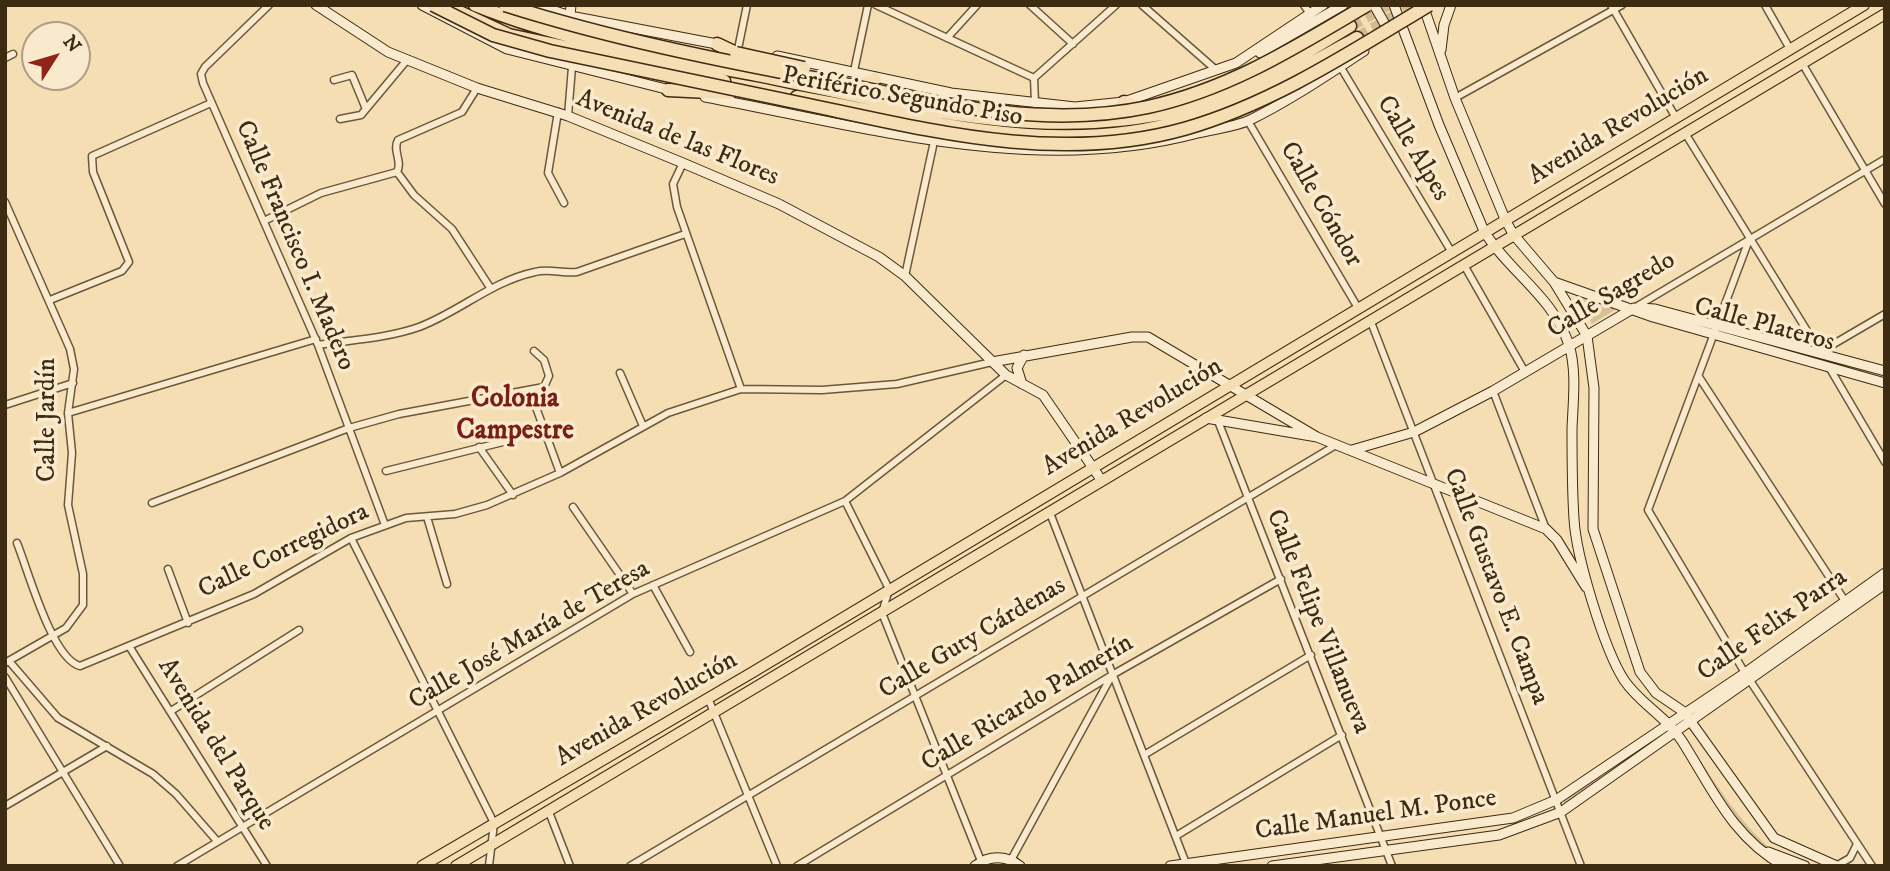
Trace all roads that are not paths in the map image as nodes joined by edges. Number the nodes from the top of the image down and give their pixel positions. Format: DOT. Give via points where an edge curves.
graph roads {
  1 [pos="269,5"];
  2 [pos="316,5"];
  3 [pos="422,5"];
  4 [pos="433,5"];
  5 [pos="446,5"];
  6 [pos="475,5"];
  7 [pos="505,5"];
  8 [pos="537,5"];
  9 [pos="571,5"];
  10 [pos="747,5"];
  11 [pos="868,5"];
  12 [pos="876,5"];
  13 [pos="976,5"];
  14 [pos="1030,5"];
  15 [pos="1116,5"];
  16 [pos="1142,5"];
  17 [pos="1304,5"];
  18 [pos="1323,5"];
  19 [pos="1343,5"];
  20 [pos="1367,5"];
  21 [pos="1374,5"];
  22 [pos="1394,5"];
  23 [pos="1402,5"];
  24 [pos="1413,5"];
  25 [pos="1439,5"];
  26 [pos="1451,5"];
  27 [pos="1622,5"];
  28 [pos="1765,5"];
  29 [pos="1864,5"];
  30 [pos="1426,8"];
  31 [pos="1612,8"];
  32 [pos="1310,14"];
  33 [pos="1885,14"];
  34 [pos="570,16"];
  35 [pos="1402,28"];
  36 [pos="1354,32"];
  37 [pos="947,38"];
  38 [pos="1378,43"];
  39 [pos="717,44"];
  40 [pos="1073,44"];
  41 [pos="1790,49"];
  42 [pos="737,51"];
  43 [pos="1442,58"];
  44 [pos="407,60"];
  45 [pos="1236,63"];
  46 [pos="1802,64"];
  47 [pos="1340,66"];
  48 [pos="572,67"];
  49 [pos="1216,70"];
  50 [pos="854,71"];
  51 [pos="1034,78"];
  52 [pos="875,79"];
  53 [pos="334,80"];
  54 [pos="477,88"];
  55 [pos="668,90"];
  56 [pos="846,93"];
  57 [pos="790,96"];
  58 [pos="1455,98"];
  59 [pos="1124,102"];
  60 [pos="211,103"];
  61 [pos="366,109"];
  62 [pos="1031,109"];
  63 [pos="558,113"];
  64 [pos="568,116"];
  65 [pos="1676,118"];
  66 [pos="340,119"];
  67 [pos="1153,121"];
  68 [pos="1248,121"];
  69 [pos="1685,133"];
  70 [pos="933,146"];
  71 [pos="1129,148"];
  72 [pos="1885,159"];
  73 [pos="683,163"];
  74 [pos="1865,171"];
  75 [pos="397,172"];
  76 [pos="5,202"];
  77 [pos="564,203"];
  78 [pos="1885,204"];
  79 [pos="1505,219"];
  80 [pos="264,221"];
  81 [pos="1484,231"];
  82 [pos="685,234"];
  83 [pos="1513,234"];
  84 [pos="1749,240"];
  85 [pos="1493,246"];
  86 [pos="1451,251"];
  87 [pos="1464,265"];
  88 [pos="905,276"];
  89 [pos="1554,282"];
  90 [pos="491,289"];
  91 [pos="50,300"];
  92 [pos="1358,308"];
  93 [pos="1634,308"];
  94 [pos="1885,314"];
  95 [pos="1371,322"];
  96 [pos="1716,330"];
  97 [pos="1587,336"];
  98 [pos="317,342"];
  99 [pos="1569,347"];
  100 [pos="534,351"];
  101 [pos="1820,352"];
  102 [pos="1024,355"];
  103 [pos="1008,358"];
  104 [pos="992,362"];
  105 [pos="1828,366"];
  106 [pos="1885,371"];
  107 [pos="1525,372"];
  108 [pos="620,373"];
  109 [pos="1006,375"];
  110 [pos="1699,377"];
  111 [pos="73,383"];
  112 [pos="1885,383"];
  113 [pos="1024,386"];
  114 [pos="1229,386"];
  115 [pos="741,389"];
  116 [pos="530,391"];
  117 [pos="1493,391"];
  118 [pos="1245,395"];
  119 [pos="5,405"];
  120 [pos="1261,405"];
  121 [pos="68,413"];
  122 [pos="1206,418"];
  123 [pos="1218,421"];
  124 [pos="1253,425"];
  125 [pos="643,426"];
  126 [pos="349,428"];
  127 [pos="1414,432"];
  128 [pos="1317,437"];
  129 [pos="507,440"];
  130 [pos="1572,443"];
  131 [pos="1592,443"];
  132 [pos="1336,445"];
  133 [pos="480,447"];
  134 [pos="1352,451"];
  135 [pos="1885,461"];
  136 [pos="1092,466"];
  137 [pos="386,471"];
  138 [pos="561,473"];
  139 [pos="1102,481"];
  140 [pos="1433,481"];
  141 [pos="513,495"];
  142 [pos="1247,499"];
  143 [pos="845,501"];
  144 [pos="152,503"];
  145 [pos="573,507"];
  146 [pos="1050,513"];
  147 [pos="427,517"];
  148 [pos="384,525"];
  149 [pos="1546,529"];
  150 [pos="351,538"];
  151 [pos="17,543"];
  152 [pos="168,569"];
  153 [pos="1885,573"];
  154 [pos="1280,579"];
  155 [pos="447,584"];
  156 [pos="1885,584"];
  157 [pos="653,585"];
  158 [pos="889,589"];
  159 [pos="633,594"];
  160 [pos="1082,597"];
  161 [pos="1592,597"];
  162 [pos="1845,601"];
  163 [pos="883,613"];
  164 [pos="188,623"];
  165 [pos="299,630"];
  166 [pos="53,637"];
  167 [pos="129,646"];
  168 [pos="690,652"];
  169 [pos="1311,655"];
  170 [pos="7,662"];
  171 [pos="1112,675"];
  172 [pos="5,677"];
  173 [pos="1748,677"];
  174 [pos="916,696"];
  175 [pos="708,698"];
  176 [pos="439,710"];
  177 [pos="171,711"];
  178 [pos="1684,712"];
  179 [pos="715,713"];
  180 [pos="1700,715"];
  181 [pos="1691,721"];
  182 [pos="1670,722"];
  183 [pos="1676,731"];
  184 [pos="1342,735"];
  185 [pos="1703,739"];
  186 [pos="107,746"];
  187 [pos="1144,755"];
  188 [pos="63,773"];
  189 [pos="947,775"];
  190 [pos="748,794"];
  191 [pos="1556,800"];
  192 [pos="5,806"];
  193 [pos="549,812"];
  194 [pos="1561,812"];
  195 [pos="494,823"];
  196 [pos="243,826"];
  197 [pos="1175,836"];
  198 [pos="1380,836"];
  199 [pos="218,841"];
  200 [pos="492,844"];
  201 [pos="1857,844"];
  202 [pos="1385,848"];
  203 [pos="1759,850"];
  204 [pos="978,863"];
  205 [pos="1016,863"];
  206 [pos="1186,865"];
  207 [pos="120,866"];
  208 [pos="177,866"];
  209 [pos="267,866"];
  210 [pos="422,866"];
  211 [pos="456,866"];
  212 [pos="489,866"];
  213 [pos="570,866"];
  214 [pos="630,866"];
  215 [pos="777,866"];
  216 [pos="797,866"];
  217 [pos="1170,866"];
  218 [pos="1272,866"];
  219 [pos="1392,866"];
  220 [pos="1581,866"];
  221 [pos="1784,866"];
  222 [pos="1805,866"];
  223 [pos="1837,866"];
  224 [pos="1872,866"];
  1 -- 60 [label="street, Calle Francisco I. Madero" via="205,66 202,83"];
  2 -- 44 [label="main road, Avenida de las Flores"];
  3 -- 48 [label="main road" via="486,40"];
  4 -- 30 [label="highway, Periférico Segundo Piso, bridge" via="494,35 550,51 935,132 1024,144 1076,145 1185,129 1264,100"];
  5 -- 57 [label="highway" via="509,35"];
  6 -- 56 [label="highway" via="517,22 591,40"];
  7 -- 62 [label="highway, Periférico Segundo Piso, bridge" via="759,68 973,108"];
  8 -- 34 [label="main road"];
  9 -- 34 [label="main road"];
  10 -- 42 [label="street"];
  11 -- 50 [label="street"];
  12 -- 37 [label="street"];
  13 -- 37 [label="street"];
  14 -- 40 [label="street"];
  15 -- 40 [label="street"];
  16 -- 49 [label="street"];
  17 -- 32 [label="street"];
  18 -- 32 [label="main road"];
  19 -- 45 [label="main road"];
  20 -- 62 [label="highway, Periférico Segundo Piso, bridge" via="1224,85 1145,107 1075,114"];
  21 -- 38 [label="main road" via="1386,26"];
  22 -- 35 [label="main road"];
  23 -- 35 [label="main road"];
  24 -- 30 [label="main road"];
  25 -- 30 [label="main road"];
  26 -- 43 [label="main road" via="1442,33"];
  27 -- 31 [label="street"];
  28 -- 41 [label="street"];
  29 -- 41 [label="main road, Avenida Revolución"];
  30 -- 35 [label="main road"];
  30 -- 43 [label="main road"];
  31 -- 58 [label="street"];
  31 -- 65 [label="street"];
  32 -- 45 [label="main road"];
  33 -- 46 [label="main road, Avenida Revolución"];
  34 -- 39 [label="main road"];
  35 -- 38 [label="main road"];
  35 -- 81 [label="main road"];
  36 -- 67 [label="highway" via="1261,91 1184,120"];
  37 -- 51 [label="street"];
  38 -- 47 [label="main road"];
  39 -- 42 [label="highway"];
  40 -- 51 [label="street"];
  41 -- 65 [label="main road, Avenida Revolución"];
  42 -- 50 [label="main road"];
  42 -- 62 [label="highway, bridge" via="871,82"];
  43 -- 58 [label="main road"];
  44 -- 54 [label="main road, Avenida de las Flores"];
  44 -- 61 [label="street"];
  45 -- 49 [label="main road"];
  46 -- 69 [label="main road, Avenida Revolución"];
  46 -- 74 [label="street"];
  47 -- 68 [label="main road"];
  47 -- 86 [label="street, Calle Alpes"];
  48 -- 55 [label="main road"];
  48 -- 64 [label="street"];
  49 -- 59 [label="main road"];
  50 -- 52 [label="main road"];
  51 -- 62 [label="street"];
  52 -- 56 [label="highway"];
  52 -- 62 [label="main road"];
  53 -- 61 [label="street" via="352,75"];
  54 -- 63 [label="main road, Avenida de las Flores"];
  54 -- 75 [label="street" via="463,112 398,140"];
  55 -- 57 [label="highway"];
  55 -- 71 [label="main road" via="1024,152"];
  56 -- 67 [label="highway" via="1026,124"];
  57 -- 67 [label="highway" via="1024,135 1077,136"];
  58 -- 79 [label="main road"];
  59 -- 62 [label="main road"];
  59 -- 67 [label="highway"];
  60 -- 80 [label="street, Calle Francisco I. Madero"];
  60 -- 91 [label="street" via="92,156 93,173 129,262 122,271"];
  61 -- 66 [label="street"];
  63 -- 64 [label="main road, Avenida de las Flores"];
  63 -- 77 [label="street" via="548,173"];
  64 -- 73 [label="main road, Avenida de las Flores"];
  65 -- 79 [label="main road, Avenida Revolución"];
  67 -- 71 [label="highway"];
  68 -- 71 [label="main road"];
  68 -- 92 [label="street, Calle Cóndor"];
  69 -- 83 [label="main road, Avenida Revolución"];
  69 -- 84 [label="street"];
  70 -- 88 [label="street"];
  72 -- 74 [label="street, Calle Sagredo"];
  73 -- 82 [label="street" via="673,184"];
  73 -- 88 [label="main road, Avenida de las Flores" via="779,204 879,257"];
  74 -- 78 [label="street"];
  74 -- 84 [label="street, Calle Sagredo"];
  75 -- 80 [label="street" via="321,193"];
  75 -- 90 [label="street" via="414,195 452,229"];
  76 -- 91 [label="street, Calle Jardín"];
  79 -- 81 [label="main road, Avenida Revolución"];
  79 -- 83 [label="main road"];
  80 -- 98 [label="street, Calle Francisco I. Madero"];
  81 -- 85 [label="main road"];
  81 -- 86 [label="main road, Avenida Revolución"];
  82 -- 90 [label="street" via="578,272 544,270"];
  82 -- 115 [label="street"];
  83 -- 85 [label="main road, Avenida Revolución"];
  83 -- 89 [label="main road"];
  84 -- 93 [label="street, Calle Sagredo"];
  84 -- 96 [label="street"];
  84 -- 101 [label="street"];
  85 -- 87 [label="main road, Avenida Revolución"];
  85 -- 99 [label="main road" via="1539,292"];
  86 -- 92 [label="main road, Avenida Revolución"];
  87 -- 95 [label="main road, Avenida Revolución"];
  87 -- 107 [label="street"];
  88 -- 104 [label="main road, Avenida de las Flores"];
  89 -- 93 [label="main road, Calle Plateros"];
  89 -- 97 [label="main road"];
  90 -- 98 [label="street" via="418,327"];
  91 -- 111 [label="street, Calle Jardín" via="70,349"];
  92 -- 114 [label="main road, Avenida Revolución"];
  93 -- 96 [label="main road, Calle Plateros" via="1655,309"];
  93 -- 97 [label="main road, Calle Sagredo"];
  94 -- 101 [label="street"];
  95 -- 118 [label="main road, Avenida Revolución"];
  95 -- 127 [label="street, Calle Gustavo E. Campa"];
  96 -- 101 [label="main road, Calle Plateros"];
  96 -- 105 [label="main road, Calle Plateros"];
  96 -- 110 [label="street"];
  97 -- 99 [label="main road, Calle Sagredo"];
  97 -- 131 [label="main road" via="1594,388"];
  98 -- 121 [label="street"];
  98 -- 126 [label="street, Calle Francisco I. Madero"];
  99 -- 107 [label="main road, Calle Sagredo"];
  99 -- 130 [label="main road"];
  100 -- 116 [label="street" via="544,360 549,376 544,387"];
  101 -- 105 [label="street"];
  101 -- 106 [label="main road, Calle Plateros"];
  102 -- 103 [label="main road"];
  102 -- 113 [label="main road" via="1017,373"];
  102 -- 114 [label="main road" via="1148,337"];
  103 -- 104 [label="main road"];
  103 -- 109 [label="main road"];
  104 -- 109 [label="main road"];
  104 -- 115 [label="street, Calle Corregidora" via="897,384 822,390"];
  105 -- 112 [label="main road, Calle Plateros"];
  105 -- 135 [label="street"];
  107 -- 117 [label="main road, Calle Sagredo"];
  108 -- 125 [label="street"];
  109 -- 113 [label="main road"];
  109 -- 143 [label="street, Calle José María de Teresa"];
  110 -- 162 [label="street"];
  110 -- 173 [label="street" via="1648,510"];
  111 -- 119 [label="street"];
  111 -- 121 [label="street, Calle Jardín"];
  113 -- 136 [label="main road" via="1043,395 1054,407"];
  114 -- 118 [label="main road"];
  114 -- 136 [label="main road, Avenida Revolución"];
  115 -- 125 [label="street, Calle Corregidora"];
  116 -- 126 [label="street" via="399,414"];
  116 -- 138 [label="street"];
  117 -- 127 [label="main road, Calle Sagredo"];
  117 -- 149 [label="street"];
  118 -- 120 [label="main road"];
  118 -- 122 [label="main road, Avenida Revolución"];
  120 -- 124 [label="main road"];
  120 -- 128 [label="main road"];
  121 -- 166 [label="street, Calle Jardín" via="72,453 68,506 86,593 76,618"];
  122 -- 123 [label="main road"];
  122 -- 139 [label="main road, Avenida Revolución"];
  123 -- 124 [label="main road"];
  123 -- 142 [label="street, Calle Felipe Villanueva"];
  124 -- 128 [label="main road"];
  125 -- 138 [label="street, Calle Corregidora"];
  126 -- 144 [label="street"];
  126 -- 148 [label="street, Calle Francisco I. Madero"];
  127 -- 134 [label="main road, Calle Sagredo"];
  127 -- 140 [label="street, Calle Gustavo E. Campa"];
  128 -- 132 [label="main road"];
  129 -- 133 [label="street"];
  130 -- 131 [label="main road"];
  130 -- 161 [label="main road" via="1574,521"];
  131 -- 178 [label="main road" via="1593,529 1634,660 1647,684"];
  132 -- 134 [label="main road"];
  132 -- 142 [label="street, Calle Guty Cárdenas"];
  133 -- 137 [label="street"];
  133 -- 141 [label="street"];
  134 -- 140 [label="main road"];
  136 -- 139 [label="main road"];
  136 -- 158 [label="main road, Avenida Revolución"];
  138 -- 141 [label="street, Calle Corregidora"];
  139 -- 146 [label="main road, Avenida Revolución"];
  140 -- 149 [label="main road"];
  140 -- 191 [label="street, Calle Gustavo E. Campa"];
  141 -- 147 [label="street, Calle Corregidora" via="455,514"];
  142 -- 154 [label="street, Calle Felipe Villanueva"];
  142 -- 160 [label="street, Calle Guty Cárdenas"];
  143 -- 157 [label="street, Calle José María de Teresa"];
  143 -- 158 [label="street"];
  145 -- 159 [label="street"];
  146 -- 160 [label="street"];
  146 -- 163 [label="main road, Avenida Revolución"];
  147 -- 148 [label="street, Calle Corregidora"];
  147 -- 155 [label="street"];
  148 -- 150 [label="street, Calle Corregidora"];
  149 -- 161 [label="main road"];
  150 -- 164 [label="street, Calle Corregidora" via="254,594"];
  150 -- 176 [label="street"];
  151 -- 166 [label="street"];
  152 -- 164 [label="street"];
  153 -- 162 [label="main road, Calle Felix Parra"];
  154 -- 169 [label="street, Calle Felipe Villanueva"];
  154 -- 171 [label="street, Calle Ricardo Palmerín"];
  156 -- 173 [label="main road, Calle Felix Parra"];
  157 -- 159 [label="street, Calle José María de Teresa"];
  157 -- 168 [label="street"];
  158 -- 163 [label="street"];
  158 -- 175 [label="main road, Avenida Revolución"];
  159 -- 176 [label="street, Calle José María de Teresa"];
  160 -- 171 [label="street"];
  160 -- 174 [label="street, Calle Guty Cárdenas"];
  161 -- 182 [label="main road" via="1624,680"];
  162 -- 173 [label="main road, Calle Felix Parra"];
  163 -- 174 [label="street"];
  163 -- 179 [label="main road, Avenida Revolución"];
  164 -- 167 [label="street, Calle Corregidora"];
  165 -- 177 [label="street"];
  166 -- 167 [label="street, Calle Corregidora" via="64,657 80,666"];
  166 -- 170 [label="street, Calle Jardín"];
  167 -- 177 [label="street, Avenida del Parque"];
  169 -- 184 [label="street, Calle Felipe Villanueva"];
  169 -- 187 [label="street"];
  170 -- 186 [label="street" via="58,719"];
  171 -- 187 [label="street"];
  171 -- 189 [label="street, Calle Ricardo Palmerín"];
  171 -- 205 [label="street"];
  172 -- 188 [label="street"];
  173 -- 178 [label="main road, Calle Felix Parra"];
  173 -- 180 [label="main road, Calle Felix Parra"];
  173 -- 201 [label="street"];
  174 -- 189 [label="street"];
  174 -- 190 [label="street, Calle Guty Cárdenas"];
  175 -- 179 [label="street"];
  175 -- 195 [label="main road, Avenida Revolución"];
  176 -- 195 [label="street"];
  176 -- 196 [label="street, Calle José María de Teresa"];
  177 -- 196 [label="street, Avenida del Parque"];
  178 -- 181 [label="main road"];
  178 -- 182 [label="main road, Calle Manuel M. Ponce"];
  179 -- 190 [label="street"];
  179 -- 193 [label="main road, Avenida Revolución"];
  180 -- 181 [label="main road, Calle Felix Parra"];
  180 -- 185 [label="main road"];
  181 -- 183 [label="main road, Calle Manuel M. Ponce"];
  181 -- 185 [label="main road"];
  182 -- 183 [label="main road"];
  182 -- 191 [label="main road, Calle Manuel M. Ponce"];
  183 -- 194 [label="main road, Calle Manuel M. Ponce"];
  183 -- 203 [label="main road" via="1726,815"];
  184 -- 197 [label="street"];
  184 -- 198 [label="street, Calle Felipe Villanueva"];
  185 -- 223 [label="main road" via="1774,838"];
  186 -- 188 [label="street"];
  186 -- 199 [label="street" via="153,774"];
  187 -- 197 [label="street"];
  188 -- 192 [label="street"];
  188 -- 207 [label="street"];
  189 -- 204 [label="street"];
  189 -- 216 [label="street, Calle Ricardo Palmerín"];
  190 -- 214 [label="street, Calle Guty Cárdenas"];
  190 -- 215 [label="street"];
  191 -- 194 [label="street, Calle Gustavo E. Campa"];
  191 -- 198 [label="main road, Calle Manuel M. Ponce" via="1495,822"];
  193 -- 200 [label="main road, Avenida Revolución"];
  193 -- 213 [label="street"];
  194 -- 202 [label="main road, Calle Manuel M. Ponce" via="1499,835"];
  194 -- 220 [label="street, Calle Gustavo E. Campa"];
  195 -- 200 [label="street"];
  195 -- 210 [label="main road, Avenida Revolución"];
  196 -- 199 [label="street, Calle José María de Teresa"];
  196 -- 209 [label="street, Avenida del Parque"];
  197 -- 206 [label="street"];
  198 -- 202 [label="street, Calle Felipe Villanueva"];
  198 -- 206 [label="main road, Calle Manuel M. Ponce"];
  199 -- 208 [label="street, Calle José María de Teresa"];
  200 -- 211 [label="main road, Avenida Revolución"];
  200 -- 212 [label="street"];
  201 -- 223 [label="street" via="1850,858"];
  201 -- 224 [label="street"];
  202 -- 218 [label="main road, Calle Manuel M. Ponce"];
  202 -- 219 [label="street, Calle Felipe Villanueva"];
  203 -- 221 [label="main road"];
  203 -- 222 [label="main road"];
  204 -- 205 [label="main road" via="994,858"];
  206 -- 217 [label="main road, Calle Manuel M. Ponce"];
}
